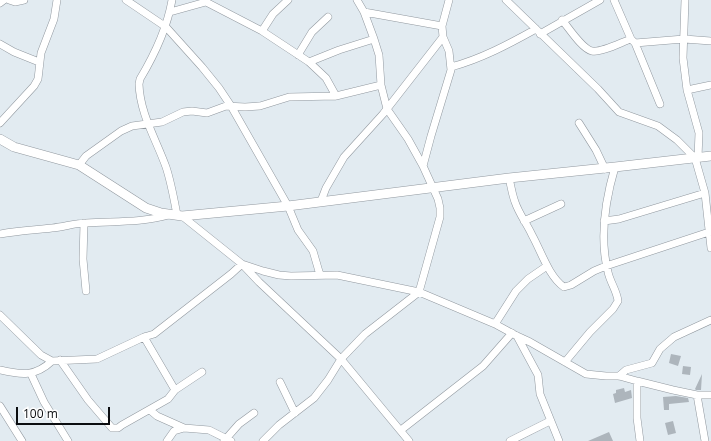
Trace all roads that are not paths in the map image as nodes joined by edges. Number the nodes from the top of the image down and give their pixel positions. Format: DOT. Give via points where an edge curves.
graph roads {
  1 [pos="4,0"];
  2 [pos="9,0"];
  3 [pos="24,0"];
  4 [pos="57,0"];
  5 [pos="126,0"];
  6 [pos="172,0"];
  7 [pos="288,0"];
  8 [pos="357,0"];
  9 [pos="449,0"];
  10 [pos="506,0"];
  11 [pos="600,0"];
  12 [pos="614,0"];
  13 [pos="685,0"];
  14 [pos="206,1"];
  15 [pos="0,3"];
  16 [pos="170,12"];
  17 [pos="364,12"];
  18 [pos="328,17"];
  19 [pos="562,20"];
  20 [pos="442,26"];
  21 [pos="166,27"];
  22 [pos="262,31"];
  23 [pos="538,31"];
  24 [pos="443,37"];
  25 [pos="374,39"];
  26 [pos="684,39"];
  27 [pos="633,41"];
  28 [pos="711,41"];
  29 [pos="0,44"];
  30 [pos="298,55"];
  31 [pos="39,62"];
  32 [pos="309,62"];
  33 [pos="451,67"];
  34 [pos="711,85"];
  35 [pos="381,86"];
  36 [pos="687,90"];
  37 [pos="336,96"];
  38 [pos="660,104"];
  39 [pos="231,106"];
  40 [pos="387,109"];
  41 [pos="0,123"];
  42 [pos="147,123"];
  43 [pos="579,123"];
  44 [pos="0,139"];
  45 [pos="711,156"];
  46 [pos="697,158"];
  47 [pos="79,165"];
  48 [pos="423,166"];
  49 [pos="605,168"];
  50 [pos="615,168"];
  51 [pos="509,178"];
  52 [pos="434,188"];
  53 [pos="705,193"];
  54 [pos="321,201"];
  55 [pos="561,204"];
  56 [pos="288,206"];
  57 [pos="177,215"];
  58 [pos="524,221"];
  59 [pos="604,221"];
  60 [pos="84,223"];
  61 [pos="709,232"];
  62 [pos="0,234"];
  63 [pos="711,248"];
  64 [pos="242,264"];
  65 [pos="547,266"];
  66 [pos="606,266"];
  67 [pos="320,275"];
  68 [pos="86,291"];
  69 [pos="419,292"];
  70 [pos="0,315"];
  71 [pos="711,320"];
  72 [pos="495,324"];
  73 [pos="514,335"];
  74 [pos="144,337"];
  75 [pos="341,359"];
  76 [pos="60,360"];
  77 [pos="52,361"];
  78 [pos="565,362"];
  79 [pos="0,370"];
  80 [pos="202,372"];
  81 [pos="31,374"];
  82 [pos="619,376"];
  83 [pos="280,382"];
  84 [pos="637,382"];
  85 [pos="175,390"];
  86 [pos="697,394"];
  87 [pos="711,395"];
  88 [pos="0,406"];
  89 [pos="150,410"];
  90 [pos="254,413"];
  91 [pos="295,413"];
  92 [pos="550,421"];
  93 [pos="184,428"];
  94 [pos="401,430"];
  95 [pos="227,440"];
  96 [pos="22,441"];
  97 [pos="68,441"];
  98 [pos="167,441"];
  99 [pos="263,441"];
  100 [pos="409,441"];
  101 [pos="510,441"];
  102 [pos="559,441"];
  103 [pos="640,441"];
  104 [pos="705,441"];
  1 -- 15 [label="street"];
  2 -- 3 [label="street"];
  4 -- 31 [label="street" via="54,19"];
  5 -- 21 [label="street"];
  6 -- 16 [label="street"];
  7 -- 22 [label="street" via="273,14"];
  8 -- 17 [label="street"];
  9 -- 20 [label="street"];
  10 -- 23 [label="street"];
  11 -- 19 [label="street"];
  12 -- 27 [label="street"];
  13 -- 26 [label="street"];
  14 -- 16 [label="street"];
  14 -- 22 [label="street"];
  16 -- 21 [label="street"];
  17 -- 20 [label="street"];
  17 -- 25 [label="street"];
  18 -- 30 [label="street" via="312,32"];
  19 -- 23 [label="street"];
  19 -- 27 [label="street" via="581,44 591,51"];
  20 -- 24 [label="street"];
  21 -- 39 [label="street" via="202,67"];
  21 -- 42 [label="street" via="139,84"];
  22 -- 30 [label="street"];
  23 -- 33 [label="street" via="464,64"];
  23 -- 46 [label="street" via="619,112 658,126"];
  24 -- 33 [label="street" via="449,51"];
  24 -- 40 [label="street"];
  25 -- 32 [label="street"];
  25 -- 35 [label="street" via="379,55"];
  26 -- 27 [label="street"];
  26 -- 28 [label="street"];
  26 -- 36 [label="street" via="682,58"];
  27 -- 38 [label="street"];
  29 -- 31 [label="street"];
  30 -- 32 [label="street"];
  31 -- 41 [label="street" via="38,79 34,86"];
  32 -- 37 [label="street" via="326,78"];
  33 -- 48 [label="street"];
  34 -- 36 [label="street"];
  35 -- 37 [label="street"];
  35 -- 40 [label="street"];
  36 -- 46 [label="street" via="699,133"];
  37 -- 39 [label="street" via="289,97 260,106"];
  39 -- 42 [label="street" via="204,114 188,111 162,122"];
  39 -- 56 [label="street"];
  40 -- 48 [label="street"];
  40 -- 54 [label="street" via="344,157"];
  42 -- 47 [label="street" via="121,131 86,156"];
  42 -- 57 [label="street" via="166,166"];
  43 -- 49 [label="street"];
  44 -- 47 [label="street" via="14,147"];
  45 -- 46 [label="street"];
  46 -- 50 [label="street"];
  46 -- 53 [label="street"];
  47 -- 57 [label="street" via="146,208 161,214"];
  48 -- 52 [label="street"];
  49 -- 50 [label="street"];
  49 -- 51 [label="street"];
  50 -- 59 [label="street"];
  51 -- 52 [label="street"];
  51 -- 58 [label="street" via="515,203"];
  52 -- 54 [label="street"];
  52 -- 69 [label="street" via="440,217"];
  53 -- 59 [label="street" via="619,219"];
  53 -- 61 [label="street"];
  54 -- 56 [label="street"];
  55 -- 58 [label="street"];
  56 -- 57 [label="street"];
  56 -- 67 [label="street" via="298,230 313,251"];
  57 -- 60 [label="street" via="133,222"];
  57 -- 64 [label="street"];
  58 -- 65 [label="street"];
  59 -- 66 [label="street"];
  60 -- 62 [label="street"];
  60 -- 68 [label="street" via="83,259"];
  61 -- 63 [label="street"];
  61 -- 66 [label="street"];
  64 -- 67 [label="street" via="279,275"];
  64 -- 74 [label="street" via="154,334"];
  64 -- 75 [label="street"];
  65 -- 66 [label="street" via="564,287"];
  65 -- 72 [label="street" via="516,291"];
  66 -- 78 [label="street" via="618,297 617,305"];
  67 -- 69 [label="street" via="337,275"];
  69 -- 72 [label="street"];
  69 -- 75 [label="street" via="365,334"];
  70 -- 77 [label="street" via="41,355"];
  71 -- 82 [label="street" via="674,337 660,349 652,363 626,370"];
  72 -- 73 [label="street"];
  73 -- 78 [label="street"];
  73 -- 92 [label="street" via="538,375 540,394"];
  73 -- 94 [label="street" via="483,366"];
  74 -- 76 [label="street" via="97,359"];
  74 -- 85 [label="street"];
  75 -- 91 [label="street" via="314,398"];
  75 -- 94 [label="street"];
  76 -- 77 [label="street"];
  76 -- 89 [label="street" via="88,400 112,428 118,428"];
  77 -- 81 [label="street"];
  78 -- 82 [label="street" via="586,374"];
  79 -- 81 [label="street"];
  80 -- 85 [label="street"];
  81 -- 97 [label="street" via="44,402"];
  82 -- 84 [label="street"];
  83 -- 91 [label="street"];
  84 -- 86 [label="street"];
  84 -- 103 [label="street"];
  85 -- 89 [label="street" via="168,399"];
  86 -- 87 [label="street"];
  86 -- 104 [label="street"];
  88 -- 96 [label="street"];
  89 -- 93 [label="street" via="157,416"];
  90 -- 95 [label="street" via="239,424"];
  91 -- 99 [label="street"];
  92 -- 101 [label="street"];
  92 -- 102 [label="street"];
  93 -- 95 [label="street" via="209,430"];
  93 -- 98 [label="street" via="174,431"];
  94 -- 100 [label="street"];
}
